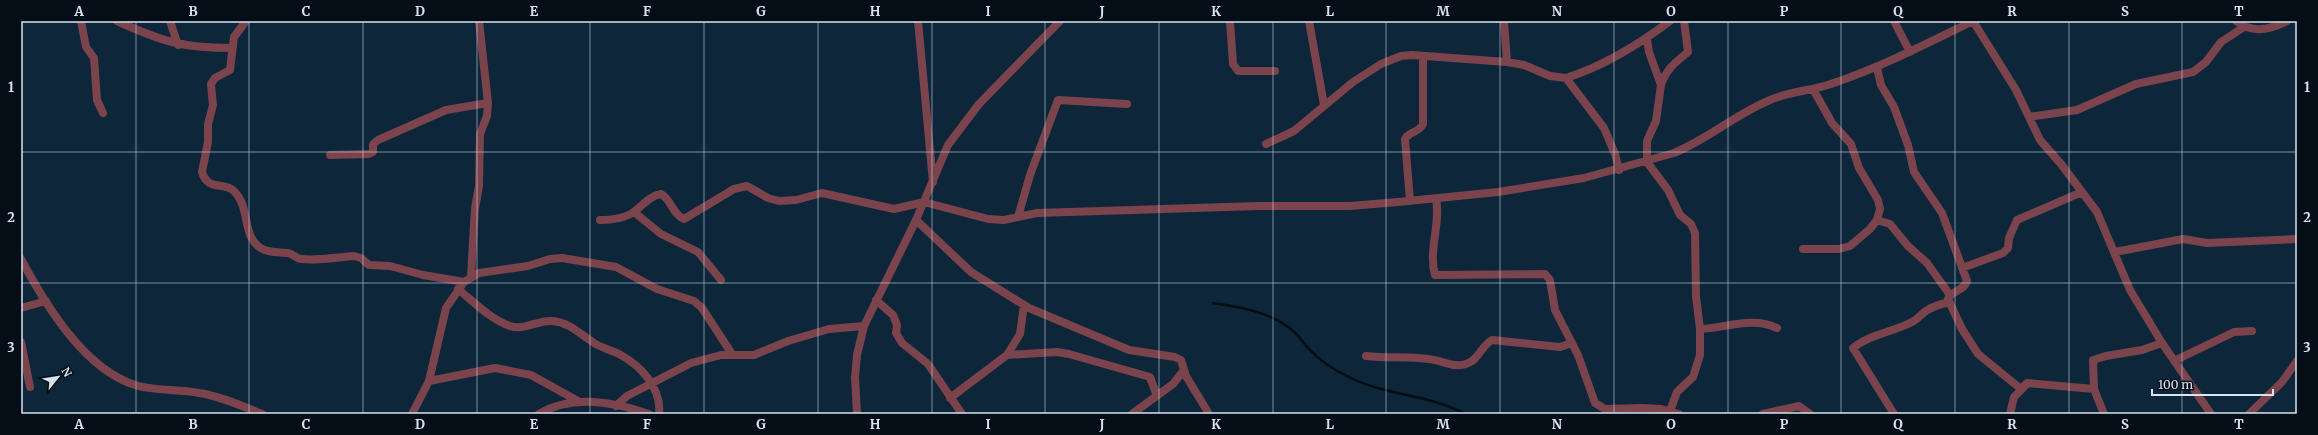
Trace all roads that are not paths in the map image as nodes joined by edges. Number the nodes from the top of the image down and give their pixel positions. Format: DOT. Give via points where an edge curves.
graph roads {
  1 [pos="81,21"];
  2 [pos="117,21"];
  3 [pos="170,21"];
  4 [pos="246,21"];
  5 [pos="479,21"];
  6 [pos="918,21"];
  7 [pos="1060,21"];
  8 [pos="1230,21"];
  9 [pos="1308,21"];
  10 [pos="1504,21"];
  11 [pos="1670,21"];
  12 [pos="1684,21"];
  13 [pos="1894,21"];
  14 [pos="1973,21"];
  15 [pos="2236,21"];
  16 [pos="2287,21"];
  17 [pos="2244,27"];
  18 [pos="1647,39"];
  19 [pos="178,45"];
  20 [pos="231,48"];
  21 [pos="1910,52"];
  22 [pos="1423,56"];
  23 [pos="1507,62"];
  24 [pos="1877,68"];
  25 [pos="1275,71"];
  26 [pos="1566,78"];
  27 [pos="1661,85"];
  28 [pos="1813,88"];
  29 [pos="488,103"];
  30 [pos="1127,104"];
  31 [pos="1324,105"];
  32 [pos="103,114"];
  33 [pos="2029,117"];
  34 [pos="1266,144"];
  35 [pos="330,155"];
  36 [pos="1648,162"];
  37 [pos="1619,170"];
  38 [pos="933,183"];
  39 [pos="2082,192"];
  40 [pos="1436,198"];
  41 [pos="1410,201"];
  42 [pos="924,202"];
  43 [pos="634,212"];
  44 [pos="1018,217"];
  45 [pos="600,220"];
  46 [pos="916,220"];
  47 [pos="1877,220"];
  48 [pos="2297,239"];
  49 [pos="1803,249"];
  50 [pos="2115,252"];
  51 [pos="21,259"];
  52 [pos="1962,268"];
  53 [pos="471,276"];
  54 [pos="721,280"];
  55 [pos="464,282"];
  56 [pos="458,289"];
  57 [pos="1949,298"];
  58 [pos="876,300"];
  59 [pos="46,301"];
  60 [pos="1024,305"];
  61 [pos="21,308"];
  62 [pos="864,326"];
  63 [pos="1777,328"];
  64 [pos="1700,329"];
  65 [pos="2252,331"];
  66 [pos="21,342"];
  67 [pos="2162,342"];
  68 [pos="1572,343"];
  69 [pos="732,354"];
  70 [pos="1007,355"];
  71 [pos="1366,356"];
  72 [pos="2174,361"];
  73 [pos="2297,361"];
  74 [pos="1184,370"];
  75 [pos="429,380"];
  76 [pos="651,383"];
  77 [pos="2027,384"];
  78 [pos="30,387"];
  79 [pos="2094,389"];
  80 [pos="1156,396"];
  81 [pos="950,398"];
  82 [pos="578,401"];
  83 [pos="616,406"];
  84 [pos="1670,411"];
  85 [pos="260,414"];
  86 [pos="412,414"];
  87 [pos="539,414"];
  88 [pos="649,414"];
  89 [pos="659,414"];
  90 [pos="857,414"];
  91 [pos="962,414"];
  92 [pos="1132,414"];
  93 [pos="1209,414"];
  94 [pos="1679,414"];
  95 [pos="1763,414"];
  96 [pos="1810,414"];
  97 [pos="1894,414"];
  98 [pos="2010,414"];
  99 [pos="2104,414"];
  100 [pos="2211,414"];
  101 [pos="2249,414"];
  1 -- 32 [label="street" via="86,47 94,58 97,100"];
  2 -- 19 [label="street"];
  3 -- 19 [label="street"];
  4 -- 20 [label="street" via="234,37"];
  5 -- 29 [label="street"];
  6 -- 38 [label="street"];
  7 -- 38 [label="street" via="968,117 948,145"];
  8 -- 25 [label="street" via="1233,64 1238,71"];
  9 -- 31 [label="street"];
  10 -- 23 [label="street"];
  11 -- 18 [label="street"];
  12 -- 27 [label="street" via="1688,52 1671,66 1664,75"];
  13 -- 21 [label="street"];
  14 -- 21 [label="street"];
  14 -- 33 [label="street" via="2005,70"];
  15 -- 17 [label="street"];
  16 -- 17 [label="street" via="2260,30"];
  17 -- 33 [label="street" via="2221,42 2206,62 2193,72 2141,82 2077,110"];
  18 -- 26 [label="street" via="1588,71"];
  18 -- 27 [label="street"];
  19 -- 20 [label="street"];
  20 -- 55 [label="street" via="230,70 215,78 211,84 213,105 202,172 212,184 231,188 237,195 246,214 251,237 259,248 274,253 291,254 304,260 354,256 369,265 390,266"];
  21 -- 24 [label="street"];
  22 -- 23 [label="street"];
  22 -- 31 [label="street" via="1401,56 1381,64"];
  22 -- 41 [label="street" via="1422,124 1419,130 1405,139"];
  23 -- 26 [label="street" via="1524,65 1550,76"];
  24 -- 28 [label="street"];
  24 -- 52 [label="street" via="1881,85 1894,107 1908,145 1914,172 1942,214"];
  26 -- 37 [label="street" via="1604,128"];
  27 -- 36 [label="street" via="1656,121 1647,141"];
  28 -- 36 [label="street" via="1790,92 1768,100 1688,147"];
  28 -- 47 [label="street" via="1832,123 1851,144 1859,168 1878,200 1880,209"];
  29 -- 35 [label="street" via="440,113 378,140 373,144 373,152 369,154"];
  29 -- 53 [label="street" via="480,134 479,186 475,208"];
  30 -- 44 [label="street" via="1058,100 1030,175"];
  31 -- 34 [label="street" via="1294,132"];
  33 -- 39 [label="street" via="2040,140 2062,164"];
  36 -- 37 [label="street"];
  36 -- 64 [label="street" via="1668,190 1680,215 1693,227 1696,307"];
  37 -- 40 [label="street" via="1505,191"];
  38 -- 42 [label="street"];
  39 -- 50 [label="street" via="2097,212"];
  39 -- 52 [label="street" via="2017,220 2009,238 2008,248 2003,253"];
  40 -- 41 [label="street"];
  40 -- 68 [label="street" via="1438,215 1435,275 1544,274 1550,280 1555,310"];
  41 -- 44 [label="street" via="1350,206 1258,206 1037,213"];
  42 -- 43 [label="street" via="894,209 822,193 796,200 779,201 747,186 734,189 684,219 661,194 650,198"];
  42 -- 44 [label="street" via="988,219 1004,220"];
  42 -- 46 [label="street"];
  43 -- 45 [label="street" via="623,218"];
  43 -- 54 [label="street" via="661,234 698,252"];
  46 -- 58 [label="street"];
  46 -- 60 [label="street" via="972,272"];
  47 -- 49 [label="street" via="1850,246 1839,249"];
  47 -- 57 [label="street" via="1890,224 1908,246 1927,263"];
  48 -- 50 [label="street" via="2207,243 2183,240"];
  50 -- 67 [label="street" via="2130,290"];
  51 -- 59 [label="street"];
  52 -- 57 [label="street" via="1966,284"];
  53 -- 55 [label="street"];
  53 -- 69 [label="street" via="528,266 556,258 616,267 657,289 694,301 702,308"];
  55 -- 56 [label="street"];
  56 -- 75 [label="street" via="442,318"];
  56 -- 76 [label="street" via="484,311 510,326 521,327 551,321 565,324 596,344 634,363"];
  57 -- 77 [label="street" via="1962,329 1987,362 2020,389"];
  57 -- 97 [label="street" via="1924,312 1921,318 1892,332 1862,341 1853,348"];
  58 -- 62 [label="street"];
  58 -- 81 [label="street" via="893,315 897,325 896,333 902,343 928,364"];
  59 -- 61 [label="street"];
  59 -- 85 [label="street" via="78,346 101,365 133,384 200,393"];
  60 -- 70 [label="street" via="1020,334"];
  60 -- 74 [label="street" via="1129,350 1175,357 1181,360"];
  62 -- 69 [label="street" via="829,329 788,341 754,355"];
  62 -- 90 [label="street" via="858,347 855,377"];
  63 -- 64 [label="street" via="1768,324 1748,323"];
  64 -- 84 [label="street" via="1700,354 1696,371 1688,383 1677,392"];
  65 -- 72 [label="street" via="2234,332"];
  66 -- 78 [label="street"];
  67 -- 72 [label="street"];
  67 -- 79 [label="street" via="2142,350 2095,358"];
  68 -- 71 [label="street" via="1560,347 1492,340 1482,348 1473,361 1460,366 1416,357 1391,359"];
  68 -- 84 [label="street" via="1595,403 1599,407 1611,410 1643,408"];
  69 -- 76 [label="street" via="691,363"];
  70 -- 80 [label="street" via="1057,352 1069,354 1150,377"];
  70 -- 81 [label="street"];
  72 -- 100 [label="street"];
  73 -- 101 [label="street" via="2282,382"];
  74 -- 80 [label="street" via="1173,384"];
  74 -- 93 [label="street"];
  75 -- 82 [label="street" via="495,368 531,375"];
  75 -- 86 [label="street"];
  76 -- 83 [label="street"];
  76 -- 89 [label="street" via="660,408"];
  77 -- 79 [label="street"];
  77 -- 98 [label="street" via="2014,397"];
  79 -- 99 [label="street"];
  80 -- 92 [label="street"];
  81 -- 91 [label="street"];
  82 -- 83 [label="street"];
  82 -- 87 [label="street"];
  83 -- 88 [label="street"];
  84 -- 94 [label="street"];
  95 -- 96 [label="street" via="1799,406"];
}
